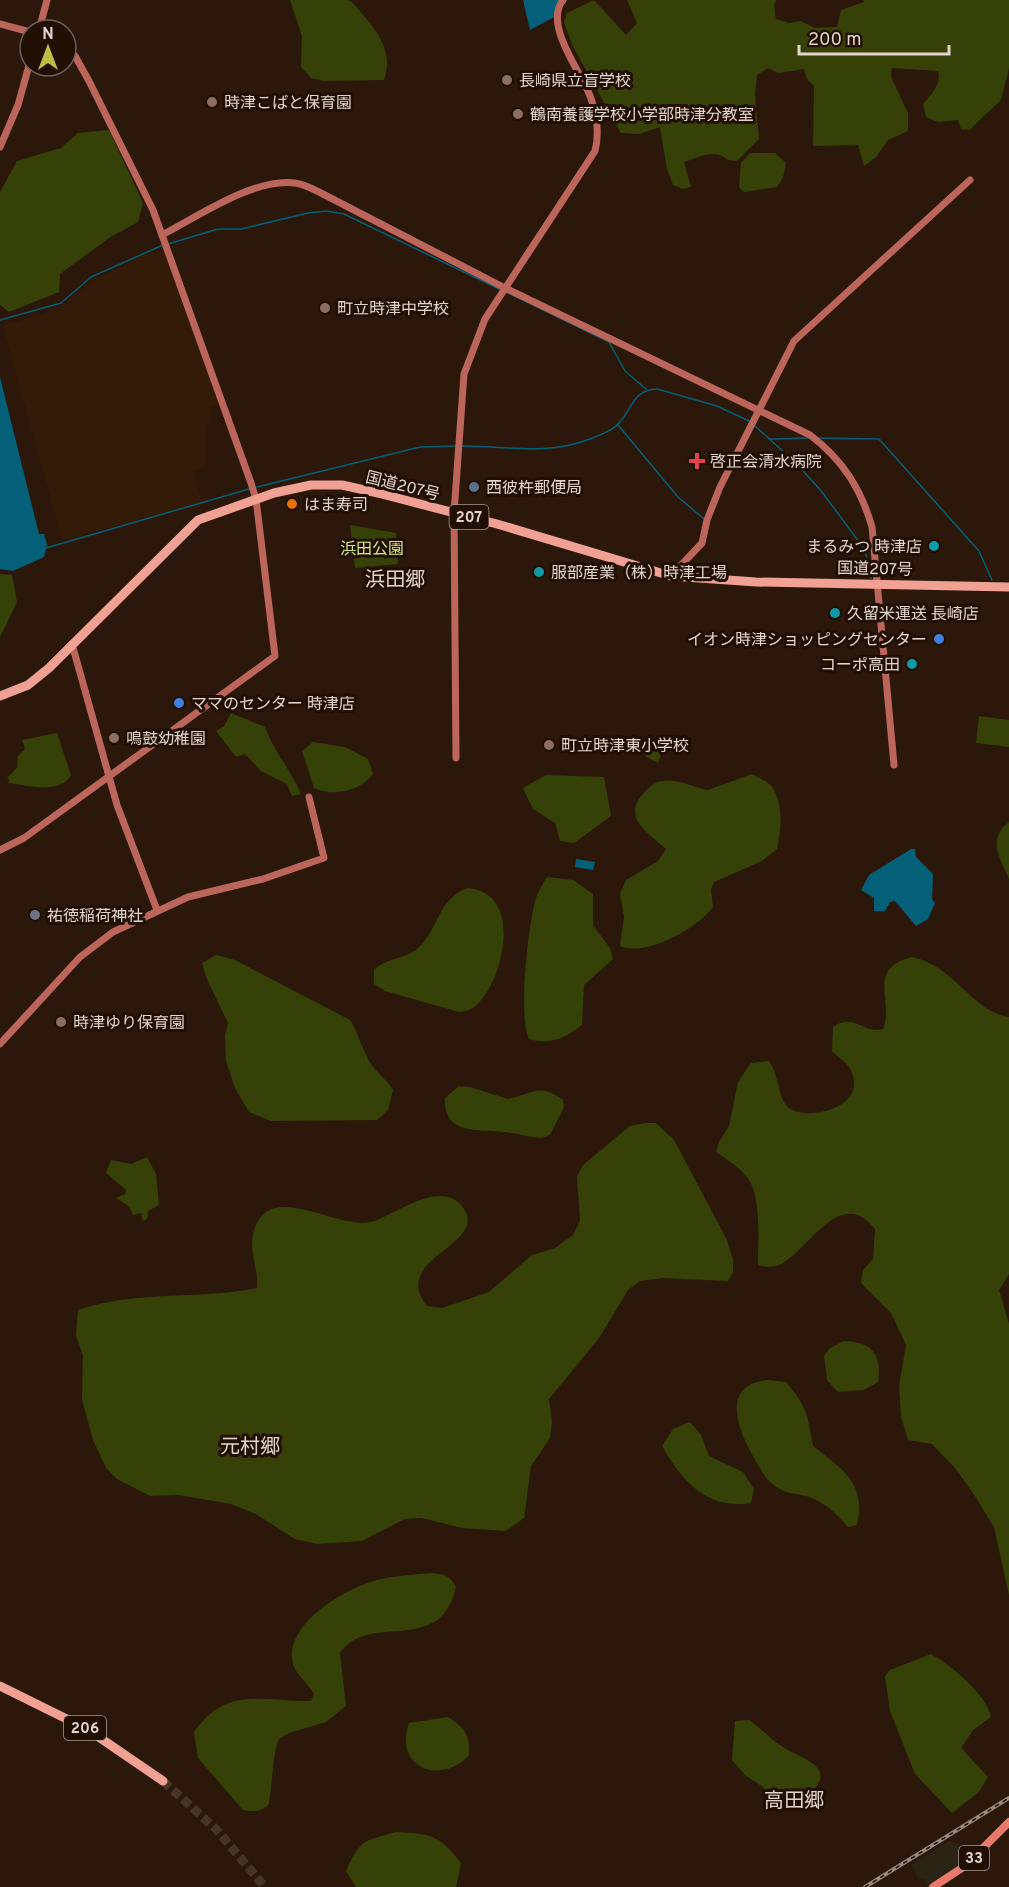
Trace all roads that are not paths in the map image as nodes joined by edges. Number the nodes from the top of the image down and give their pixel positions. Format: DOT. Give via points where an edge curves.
graph roads {
  1 [pos="47,0"];
  2 [pos="563,0"];
  3 [pos="42,18"];
  4 [pos="0,24"];
  5 [pos="18,29"];
  6 [pos="78,61"];
  7 [pos="26,78"];
  8 [pos="0,147"];
  9 [pos="970,180"];
  10 [pos="162,235"];
  11 [pos="504,291"];
  12 [pos="760,409"];
  13 [pos="255,496"];
  14 [pos="454,513"];
  15 [pos="671,576"];
  16 [pos="879,583"];
  17 [pos="1009,587"];
  18 [pos="72,644"];
  19 [pos="0,696"];
  20 [pos="456,758"];
  21 [pos="894,765"];
  22 [pos="109,778"];
  23 [pos="309,797"];
  24 [pos="0,850"];
  25 [pos="157,910"];
  26 [pos="0,1044"];
  27 [pos="0,1688"];
  28 [pos="162,1783"];
  29 [pos="1009,1822"];
  30 [pos="933,1887"];
  1 -- 3 [label="street"];
  2 -- 11 [label="street" via="558,26 578,76 588,90 596,118 595,151"];
  4 -- 5 [label="street"];
  6 -- 10 [label="street"];
  7 -- 8 [label="street"];
  9 -- 12 [label="street" via="794,341"];
  10 -- 11 [label="street" via="260,187 296,183"];
  10 -- 13 [label="street"];
  11 -- 12 [label="street"];
  11 -- 14 [label="street" via="479,331 464,374"];
  12 -- 15 [label="street" via="716,497 702,543"];
  12 -- 16 [label="street" via="810,435 850,474 872,527"];
  13 -- 14 [label="highway, 国道207号 / 207" via="331,484"];
  13 -- 18 [label="highway, 国道207号 / 207" via="191,525"];
  13 -- 22 [label="street" via="275,656"];
  14 -- 15 [label="highway, 国道207号 / 207"];
  14 -- 20 [label="street"];
  15 -- 16 [label="highway, 国道207号 / 207" via="714,581"];
  16 -- 17 [label="highway, 国道207号 / 207"];
  16 -- 21 [label="street"];
  18 -- 19 [label="highway, 国道207号 / 207" via="28,685"];
  18 -- 22 [label="street"];
  22 -- 24 [label="street"];
  22 -- 25 [label="street"];
  23 -- 25 [label="street" via="324,858 262,879 188,897"];
  25 -- 26 [label="street" via="94,944"];
  27 -- 28 [label="highway, 206" via="87,1735"];
  29 -- 30 [label="main road, 33" via="965,1866"];
}
